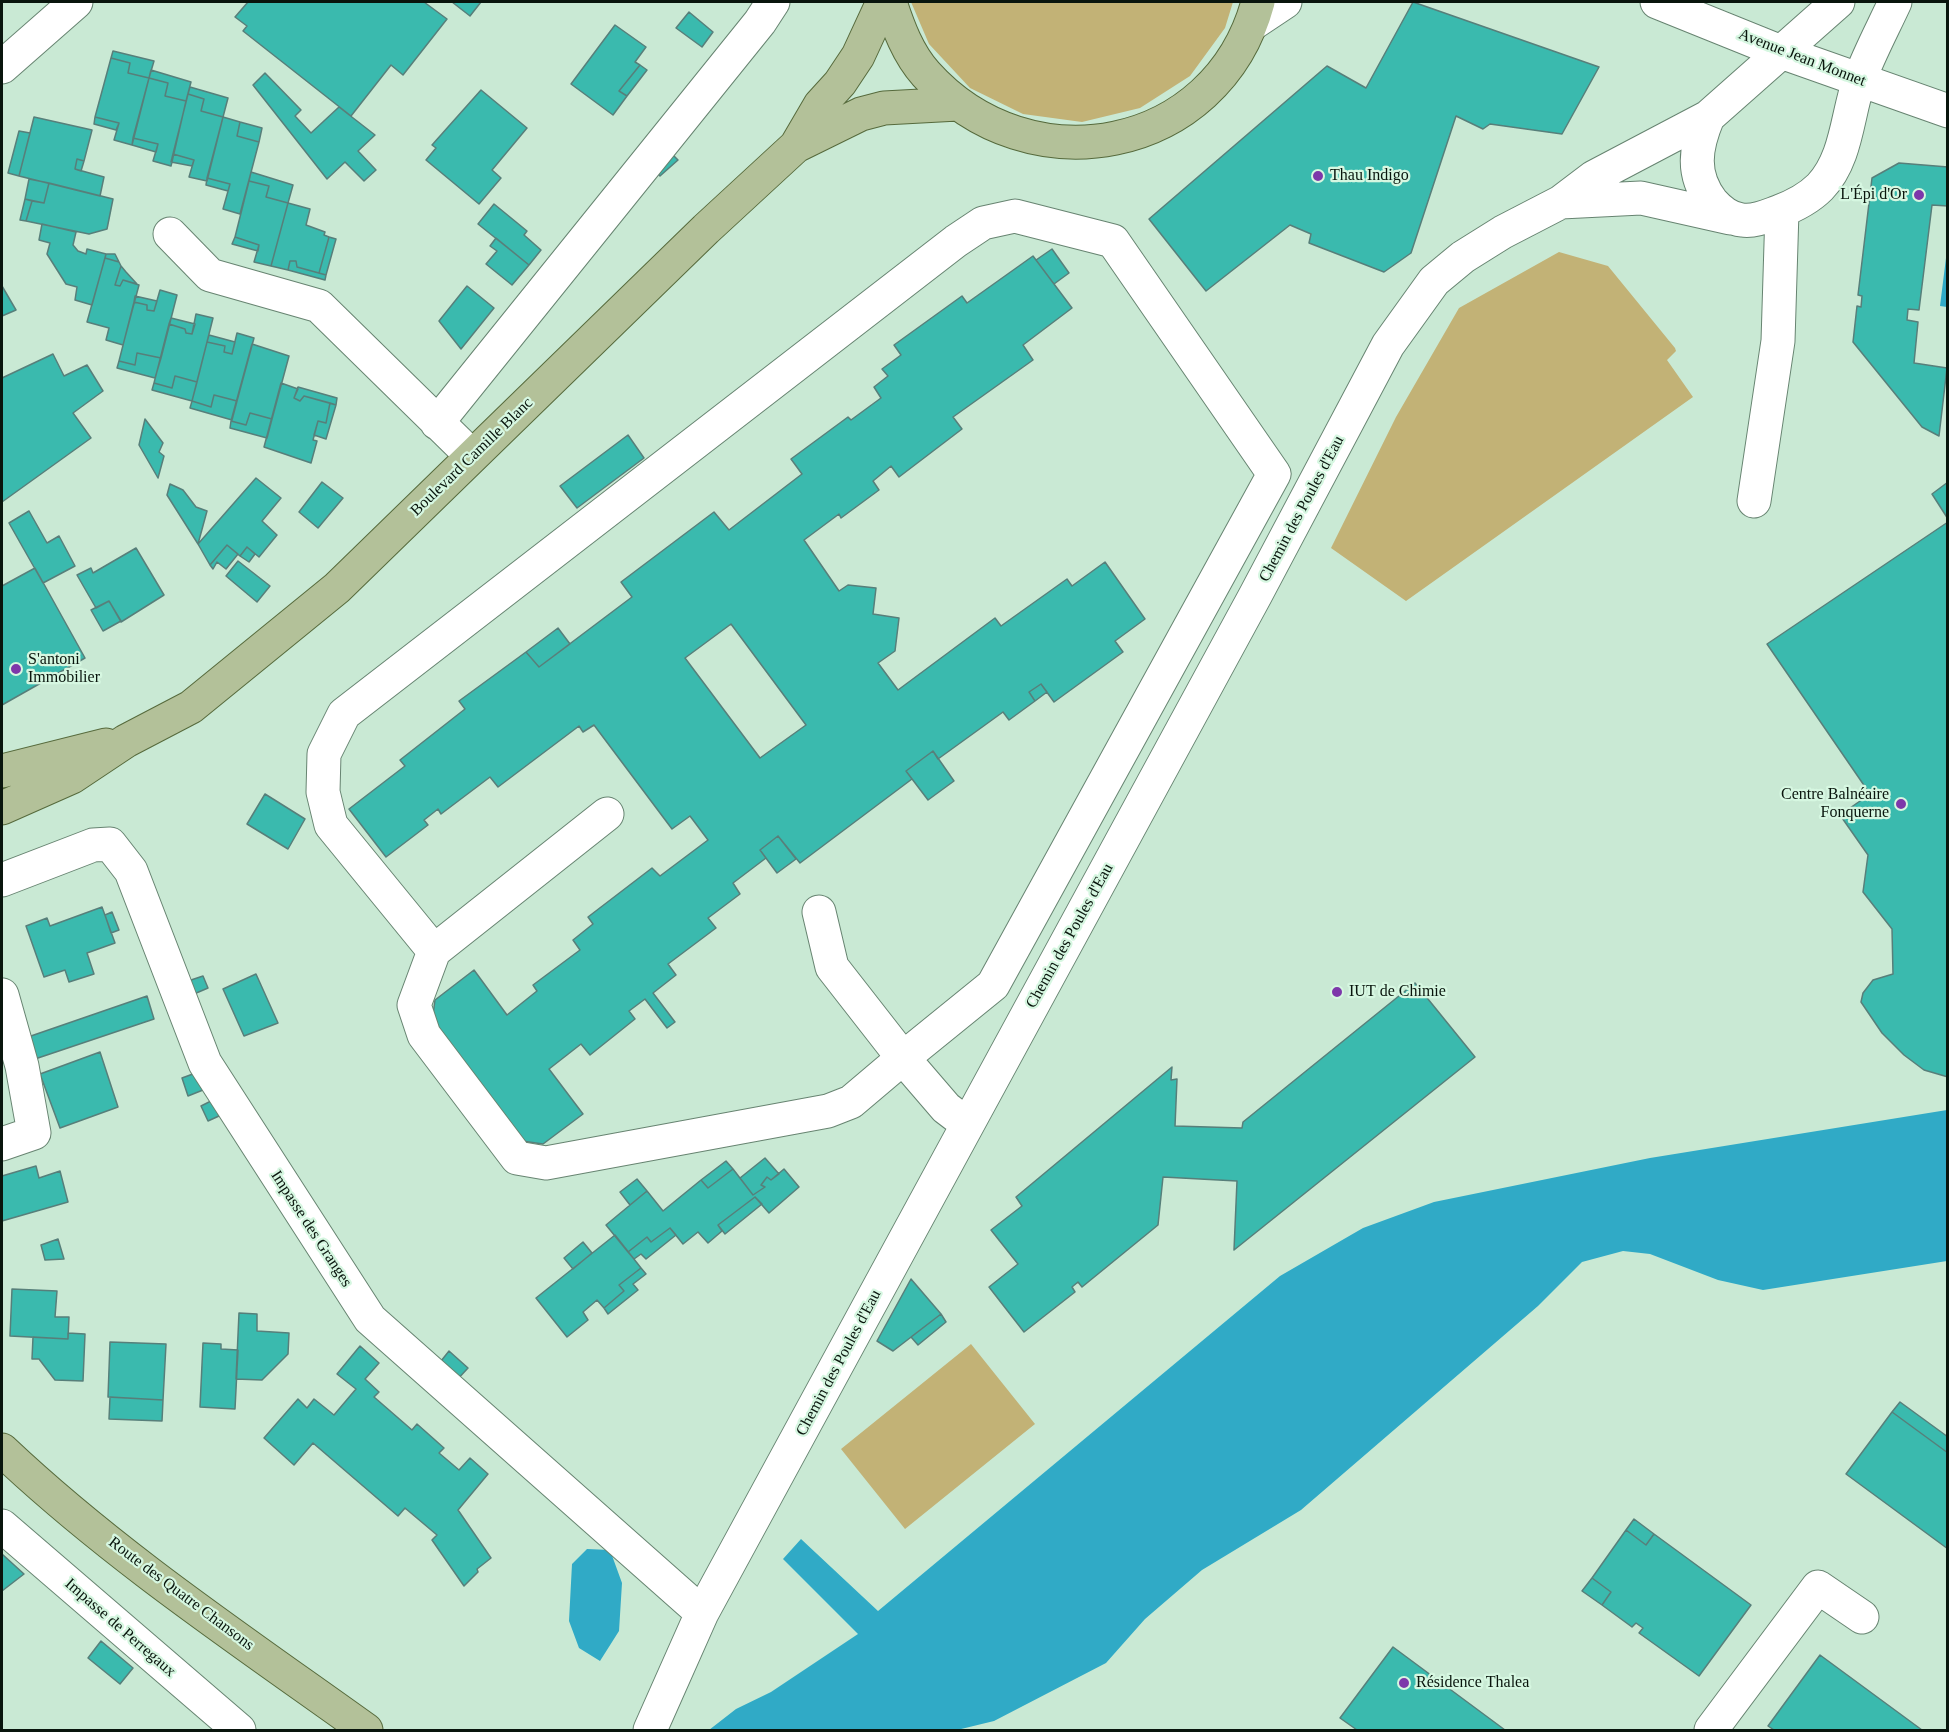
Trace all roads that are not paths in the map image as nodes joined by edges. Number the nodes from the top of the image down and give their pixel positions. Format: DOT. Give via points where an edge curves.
graph roads {
  1 [pos="76,2"];
  2 [pos="773,2"];
  3 [pos="883,2"];
  4 [pos="890,2"];
  5 [pos="1285,2"];
  6 [pos="1657,2"];
  7 [pos="1838,2"];
  8 [pos="1894,2"];
  9 [pos="1255,13"];
  10 [pos="1781,52"];
  11 [pos="2,68"];
  12 [pos="1859,81"];
  13 [pos="958,104"];
  14 [pos="1947,111"];
  15 [pos="1708,117"];
  16 [pos="796,146"];
  17 [pos="1561,202"];
  18 [pos="1782,211"];
  19 [pos="1730,218"];
  20 [pos="170,234"];
  21 [pos="437,423"];
  22 [pos="472,456"];
  23 [pos="1754,501"];
  24 [pos="126,741"];
  25 [pos="2,771"];
  26 [pos="2,808"];
  27 [pos="607,814"];
  28 [pos="2,880"];
  29 [pos="819,912"];
  30 [pos="434,951"];
  31 [pos="2,994"];
  32 [pos="903,1058"];
  33 [pos="967,1124"];
  34 [pos="2,1144"];
  35 [pos="2,1450"];
  36 [pos="2,1526"];
  37 [pos="702,1613"];
  38 [pos="1862,1617"];
  39 [pos="239,1731"];
  40 [pos="366,1731"];
  41 [pos="650,1731"];
  42 [pos="1711,1731"];
  1 -- 11 [label="street"];
  2 -- 21 [label="street"];
  3 -- 16 [label="main road, Boulevard Camille Blanc" via="858,56 820,105"];
  4 -- 13 [label="main road" via="901,35 925,73"];
  5 -- 9 [label="street"];
  6 -- 10 [label="street, Avenue Jean Monnet"];
  7 -- 10 [label="street, Chemin des Poules d'Eau"];
  8 -- 12 [label="street, Chemin des Poules d'Eau"];
  9 -- 13 [label="main road" via="1231,62 1202,95 1166,121 1125,137 1082,144 1038,140 995,127"];
  10 -- 12 [label="street, Avenue Jean Monnet"];
  10 -- 15 [label="street, Chemin des Poules d'Eau"];
  12 -- 14 [label="street, Avenue Jean Monnet"];
  12 -- 18 [label="street, Chemin des Poules d'Eau" via="1836,164 1822,185 1803,202"];
  13 -- 16 [label="main road, Boulevard Camille Blanc" via="884,108 861,114"];
  15 -- 17 [label="street, Chemin des Poules d'Eau" via="1594,177"];
  15 -- 19 [label="street, Chemin des Poules d'Eau" via="1698,140 1698,176 1709,198"];
  16 -- 22 [label="main road, Boulevard Camille Blanc"];
  17 -- 19 [label="street, Chemin des Poules d'Eau" via="1641,198"];
  17 -- 33 [label="street, Chemin des Poules d'Eau" via="1463,257 1434,281 1388,345"];
  18 -- 19 [label="street, Chemin des Poules d'Eau" via="1744,221"];
  18 -- 23 [label="street" via="1778,341"];
  20 -- 21 [label="street" via="210,275 319,306"];
  21 -- 22 [label="street"];
  22 -- 24 [label="main road, Boulevard Camille Blanc" via="337,588 276,639 191,707"];
  24 -- 25 [label="main road, Boulevard Camille Blanc"];
  24 -- 26 [label="main road, Boulevard Camille Blanc" via="72,777"];
  27 -- 30 [label="street"];
  28 -- 37 [label="street, Impasse des Granges" via="93,845 110,844 118,852 131,871 205,1063 370,1319"];
  29 -- 32 [label="street" via="832,967"];
  30 -- 32 [label="street" via="414,1005 424,1035 517,1158 546,1163 828,1111 851,1102"];
  30 -- 32 [label="street" via="332,825 323,792 324,754 344,714 956,241 983,223 1015,216 1113,241 1274,474 993,985"];
  31 -- 34 [label="street" via="22,1066 34,1133"];
  32 -- 33 [label="street" via="946,1108"];
  33 -- 37 [label="street, Chemin des Poules d'Eau"];
  35 -- 40 [label="main road, Route des Quatre Chansons" via="40,1487 167,1587"];
  36 -- 39 [label="street, Impasse de Perregaux"];
  37 -- 41 [label="street, Chemin des Poules d'Eau"];
  38 -- 42 [label="street" via="1818,1587"];
}
